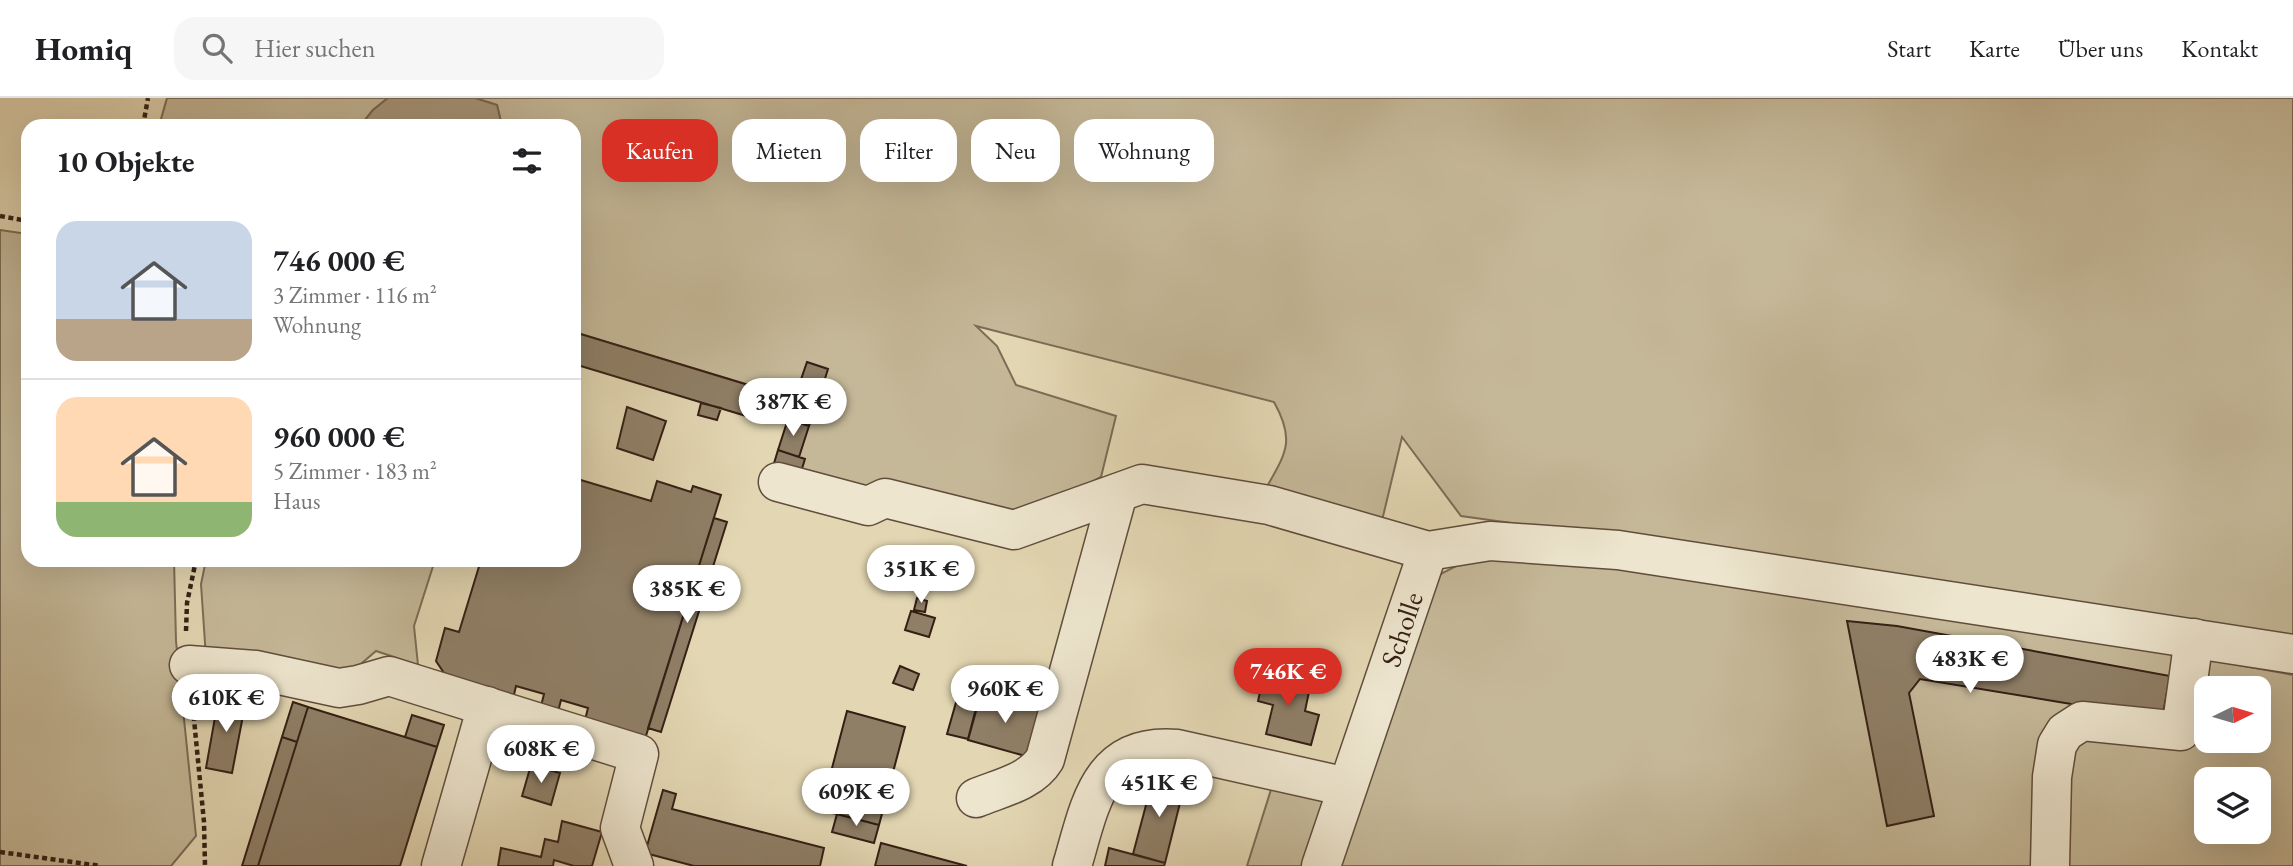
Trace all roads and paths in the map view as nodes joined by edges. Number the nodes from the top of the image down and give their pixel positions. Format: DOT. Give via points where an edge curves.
graph roads {
  1 [pos="148,98"];
  2 [pos="144,119"];
  3 [pos="0,216"];
  4 [pos="21,220"];
  5 [pos="778,482"];
  6 [pos="1118,493"];
  7 [pos="1428,551"];
  8 [pos="195,567"];
  9 [pos="2194,638"];
  10 [pos="2293,654"];
  11 [pos="189,664"];
  12 [pos="487,706"];
  13 [pos="1347,787"];
  14 [pos="976,798"];
  15 [pos="0,852"];
  16 [pos="101,866"];
  17 [pos="205,866"];
  18 [pos="441,866"];
  19 [pos="634,866"];
  20 [pos="1072,866"];
  21 [pos="1321,866"];
  22 [pos="2050,866"];
  1 -- 2 [label="path"];
  3 -- 4 [label="path"];
  5 -- 6 [label="lane" via="868,506 885,498 1014,530"];
  6 -- 7 [label="lane" via="1142,484 1269,505"];
  6 -- 14 [label="lane" via="1045,759 1035,773"];
  7 -- 9 [label="lane" via="1490,541 1618,550"];
  7 -- 13 [label="lane, Scholle"];
  8 -- 11 [label="path" via="185,624"];
  9 -- 10 [label="lane"];
  9 -- 22 [label="lane" via="2181,731 2082,721 2065,732 2057,745 2052,777"];
  11 -- 12 [label="lane" via="256,670 339,688 388,676"];
  11 -- 17 [label="path"];
  12 -- 18 [label="lane"];
  12 -- 19 [label="lane" via="639,754 620,828"];
  13 -- 20 [label="lane" via="1177,749 1149,749 1119,762 1106,774 1097,788"];
  13 -- 21 [label="lane, Scholle"];
  15 -- 16 [label="path"];
}
